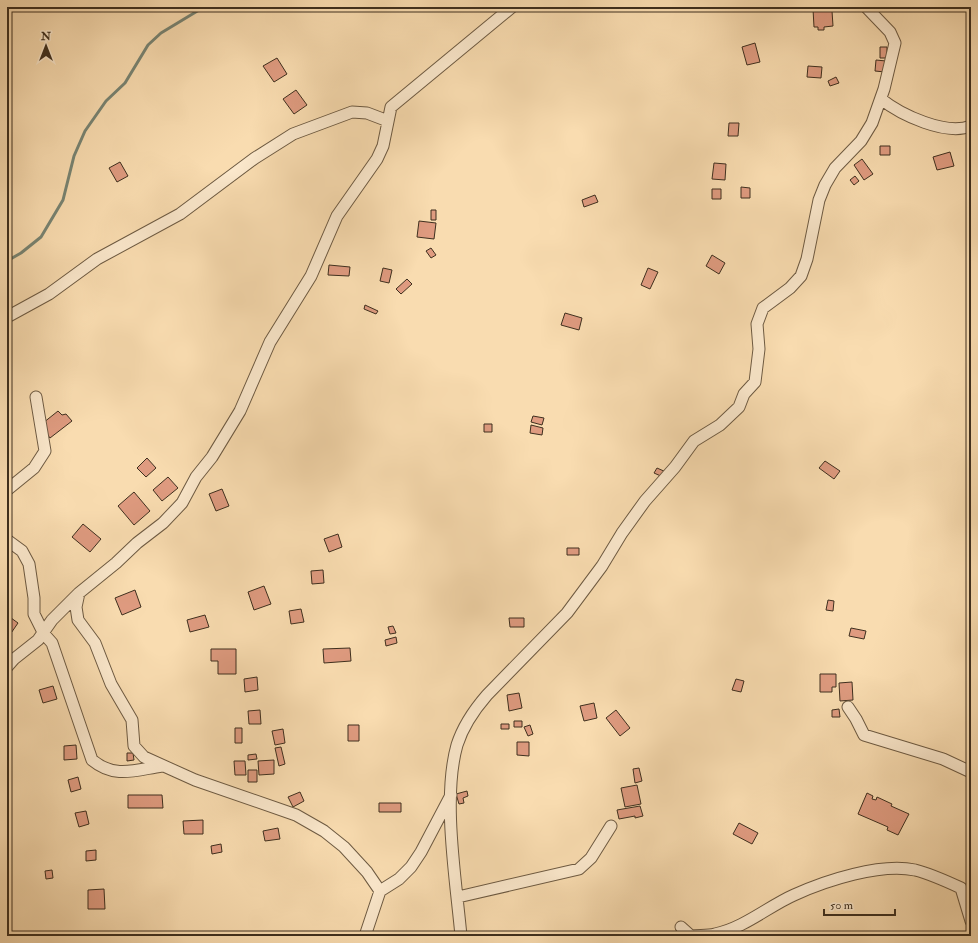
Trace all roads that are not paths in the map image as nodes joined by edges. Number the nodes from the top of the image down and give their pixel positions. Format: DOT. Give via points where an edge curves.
graph roads {
  1 [pos="512,7"];
  2 [pos="866,7"];
  3 [pos="881,99"];
  4 [pos="388,120"];
  5 [pos="971,126"];
  6 [pos="7,317"];
  7 [pos="36,397"];
  8 [pos="7,490"];
  9 [pos="7,540"];
  10 [pos="79,593"];
  11 [pos="44,634"];
  12 [pos="7,667"];
  13 [pos="848,707"];
  14 [pos="162,766"];
  15 [pos="971,772"];
  16 [pos="451,794"];
  17 [pos="610,826"];
  18 [pos="380,891"];
  19 [pos="458,897"];
  20 [pos="971,921"];
  21 [pos="681,928"];
  22 [pos="365,936"];
  23 [pos="461,936"];
  24 [pos="691,936"];
  1 -- 4 [label="street" via="393,104 388,112"];
  2 -- 3 [label="street" via="890,32 895,43"];
  3 -- 5 [label="street" via="894,110 950,129"];
  3 -- 16 [label="street" via="872,123 861,141 835,168 825,185 801,276 790,288 763,308 757,324 759,349 755,382 744,394 739,407 720,425 694,441 645,501 567,613 474,709 457,744"];
  4 -- 6 [label="street" via="367,113 352,112 293,134 255,158 180,214 97,259 49,294"];
  4 -- 10 [label="street" via="377,159 337,216 311,276 270,342 240,411 182,503 163,523"];
  7 -- 8 [label="street" via="45,451 34,468"];
  9 -- 11 [label="street" via="22,551 28,564 34,614"];
  10 -- 11 [label="street" via="52,620"];
  10 -- 14 [label="street" via="76,607 78,620 95,644 112,684 132,720 134,746 144,757"];
  11 -- 12 [label="street"];
  11 -- 14 [label="street" via="52,644 92,760 102,769 119,773"];
  13 -- 15 [label="street" via="864,735 943,759"];
  14 -- 18 [label="street" via="268,807 296,815 324,831 344,847"];
  16 -- 18 [label="street" via="411,867 399,879"];
  16 -- 19 [label="street"];
  17 -- 19 [label="street" via="591,858 579,869"];
  18 -- 22 [label="street"];
  19 -- 23 [label="street"];
  20 -- 24 [label="street" via="961,888 941,878 914,870 878,869 821,884 716,934"];
  21 -- 24 [label="street"];
}
